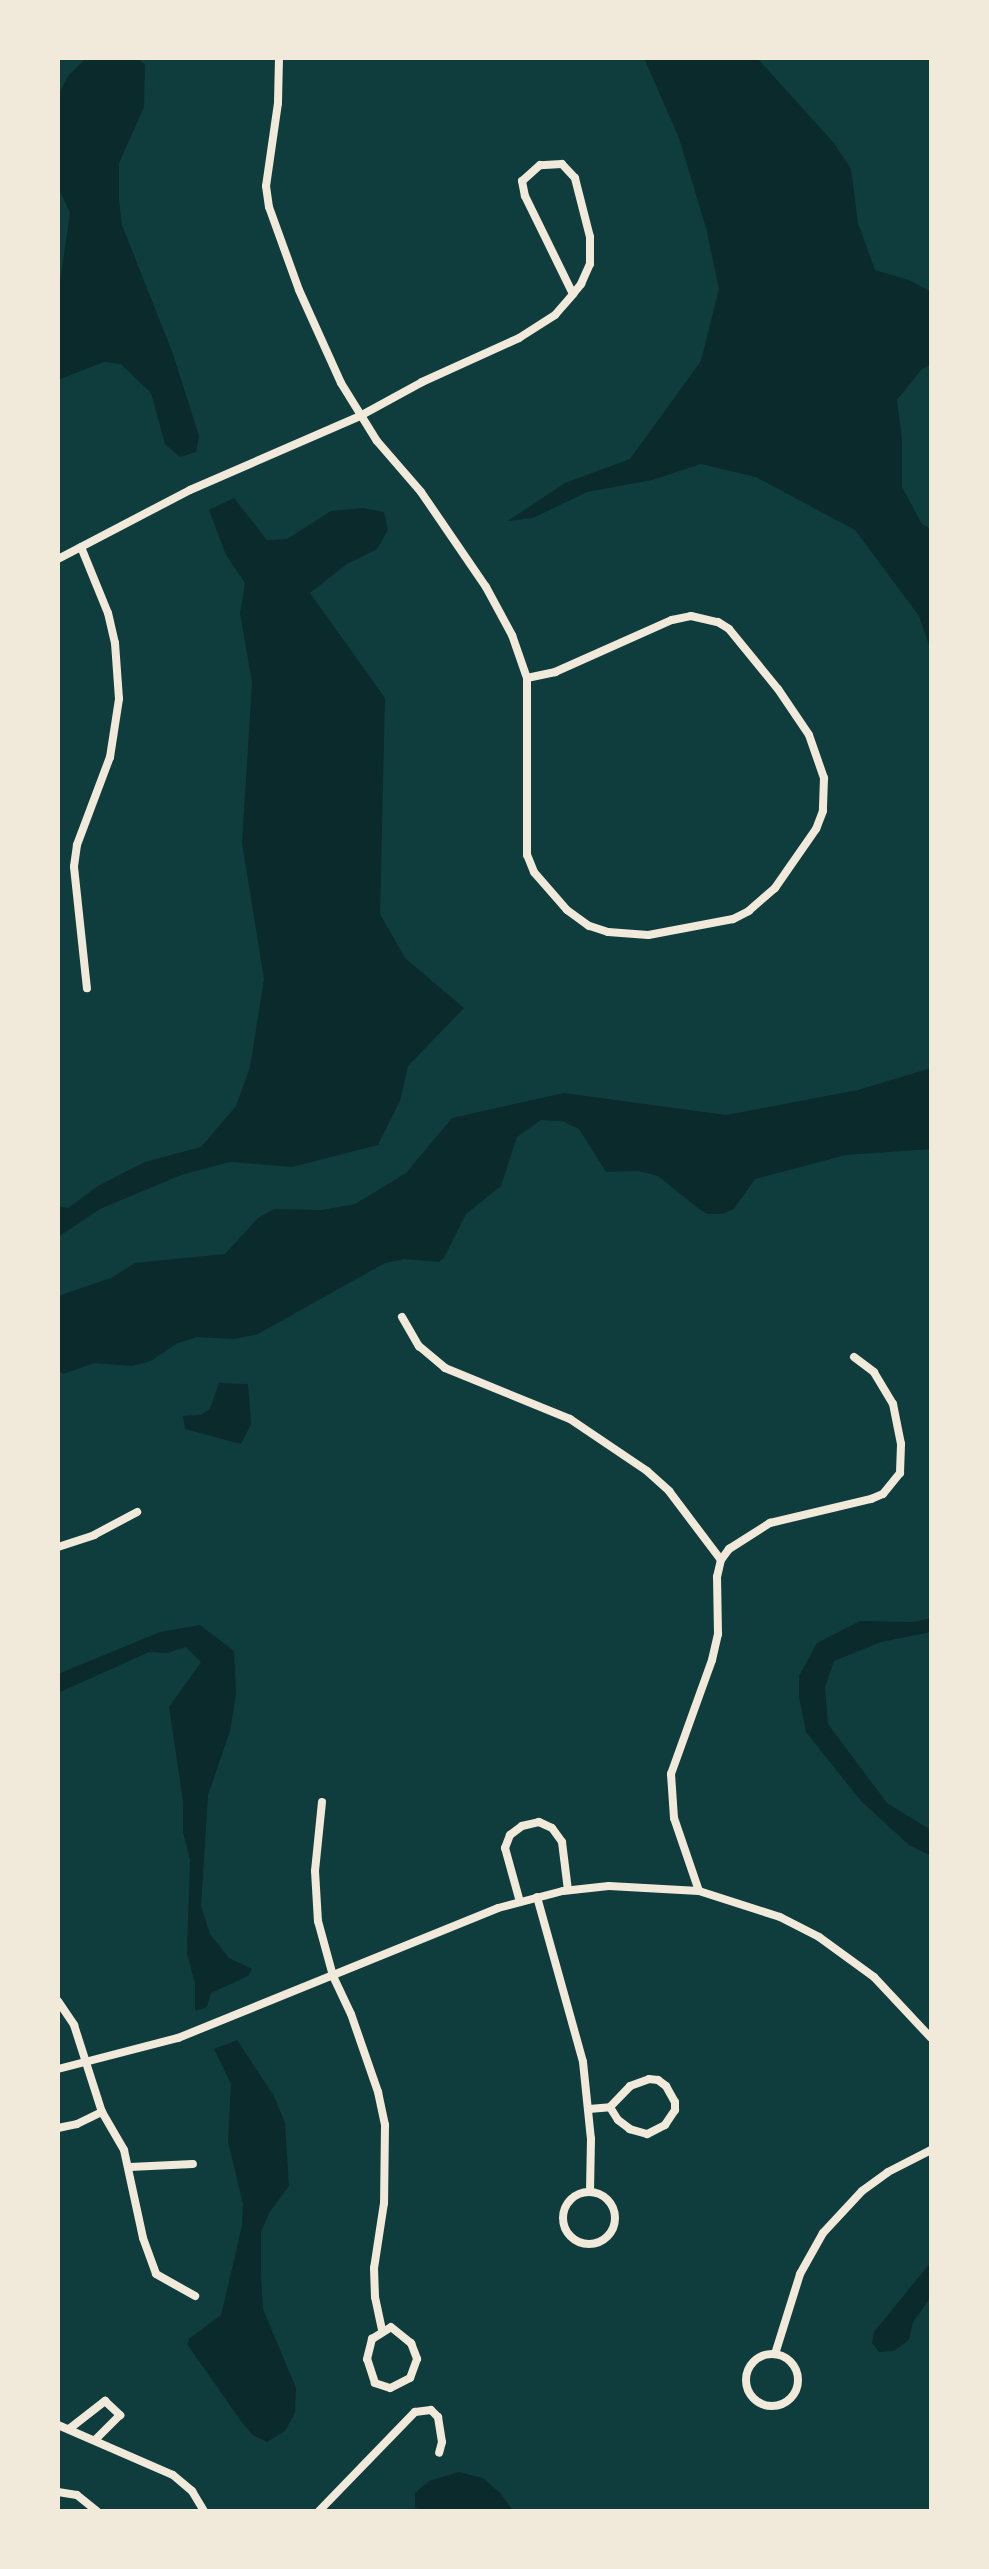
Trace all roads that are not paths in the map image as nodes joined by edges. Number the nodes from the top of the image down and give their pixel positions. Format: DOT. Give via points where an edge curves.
graph roads {
  1 [pos="279,58"];
  2 [pos="573,294"];
  3 [pos="360,416"];
  4 [pos="81,547"];
  5 [pos="58,559"];
  6 [pos="527,678"];
  7 [pos="87,988"];
  8 [pos="402,1317"];
  9 [pos="854,1357"];
  10 [pos="137,1512"];
  11 [pos="58,1547"];
  12 [pos="721,1560"];
  13 [pos="322,1802"];
  14 [pos="568,1890"];
  15 [pos="699,1891"];
  16 [pos="537,1897"];
  17 [pos="520,1902"];
  18 [pos="333,1976"];
  19 [pos="58,2001"];
  20 [pos="931,2019"];
  21 [pos="922,2026"];
  22 [pos="931,2038"];
  23 [pos="85,2063"];
  24 [pos="58,2069"];
  25 [pos="610,2107"];
  26 [pos="589,2109"];
  27 [pos="102,2112"];
  28 [pos="58,2128"];
  29 [pos="931,2150"];
  30 [pos="193,2164"];
  31 [pos="130,2167"];
  32 [pos="590,2191"];
  33 [pos="195,2296"];
  34 [pos="382,2330"];
  35 [pos="775,2354"];
  36 [pos="58,2425"];
  37 [pos="69,2429"];
  38 [pos="95,2440"];
  39 [pos="439,2453"];
  40 [pos="58,2492"];
  41 [pos="97,2511"];
  42 [pos="204,2511"];
  43 [pos="319,2511"];
  1 -- 3 [label="street" via="267,166 269,207 328,357"];
  2 -- 2 [label="street" via="525,196 522,181 540,165 562,164 575,178 585,207 590,264"];
  2 -- 3 [label="street" via="555,315 519,338"];
  3 -- 4 [label="street" via="204,483"];
  3 -- 6 [label="street" via="454,536 512,635"];
  4 -- 5 [label="street"];
  4 -- 7 [label="street" via="108,613 119,699 110,757 74,867"];
  6 -- 6 [label="street" via="527,855 547,891 589,926 648,935 733,919 775,888 816,829 825,801 824,778 809,735 741,643 718,622 678,618 555,672"];
  8 -- 12 [label="street" via="419,1346 445,1368 570,1419 647,1471 669,1491"];
  9 -- 12 [label="street" via="874,1372 893,1404 902,1459 893,1485 871,1499 770,1523"];
  10 -- 11 [label="street"];
  12 -- 15 [label="street" via="712,1660 671,1774 674,1818"];
  13 -- 18 [label="street" via="314,1894"];
  14 -- 15 [label="street" via="609,1886"];
  14 -- 16 [label="street"];
  14 -- 17 [label="street" via="562,1842 552,1828 539,1822 522,1826 505,1848"];
  15 -- 21 [label="street" via="746,1904 819,1937 874,1977"];
  16 -- 17 [label="street"];
  16 -- 26 [label="street" via="574,2022"];
  17 -- 18 [label="street"];
  18 -- 23 [label="street" via="178,2038"];
  18 -- 34 [label="street" via="351,2014 385,2125 384,2203 374,2268"];
  19 -- 23 [label="street" via="74,2025"];
  20 -- 21 [label="street"];
  21 -- 22 [label="street"];
  23 -- 24 [label="street"];
  23 -- 27 [label="street"];
  25 -- 25 [label="street" via="630,2129 647,2134 665,2125 675,2102 666,2086 649,2079 630,2086"];
  25 -- 26 [label="street"];
  26 -- 32 [label="street"];
  27 -- 28 [label="street"];
  27 -- 31 [label="street"];
  29 -- 35 [label="street" via="862,2191 823,2233 800,2274"];
  30 -- 31 [label="street"];
  31 -- 33 [label="street" via="143,2238 156,2274"];
  32 -- 32 [label="street" via="569,2201 562,2219 570,2237 589,2244 604,2239 615,2220 608,2200"];
  34 -- 34 [label="street" via="368,2349 367,2368 375,2383 390,2388 410,2378 417,2359 404,2335 391,2327"];
  35 -- 35 [label="street" via="753,2363 746,2380 753,2398 774,2407 789,2401 799,2380 794,2365"];
  36 -- 37 [label="street"];
  37 -- 38 [label="street"];
  37 -- 38 [label="street" via="105,2401 120,2415"];
  38 -- 42 [label="street" via="173,2475"];
  39 -- 43 [label="street" via="438,2417 431,2410 415,2412"];
  40 -- 41 [label="street" via="77,2495"];
}
